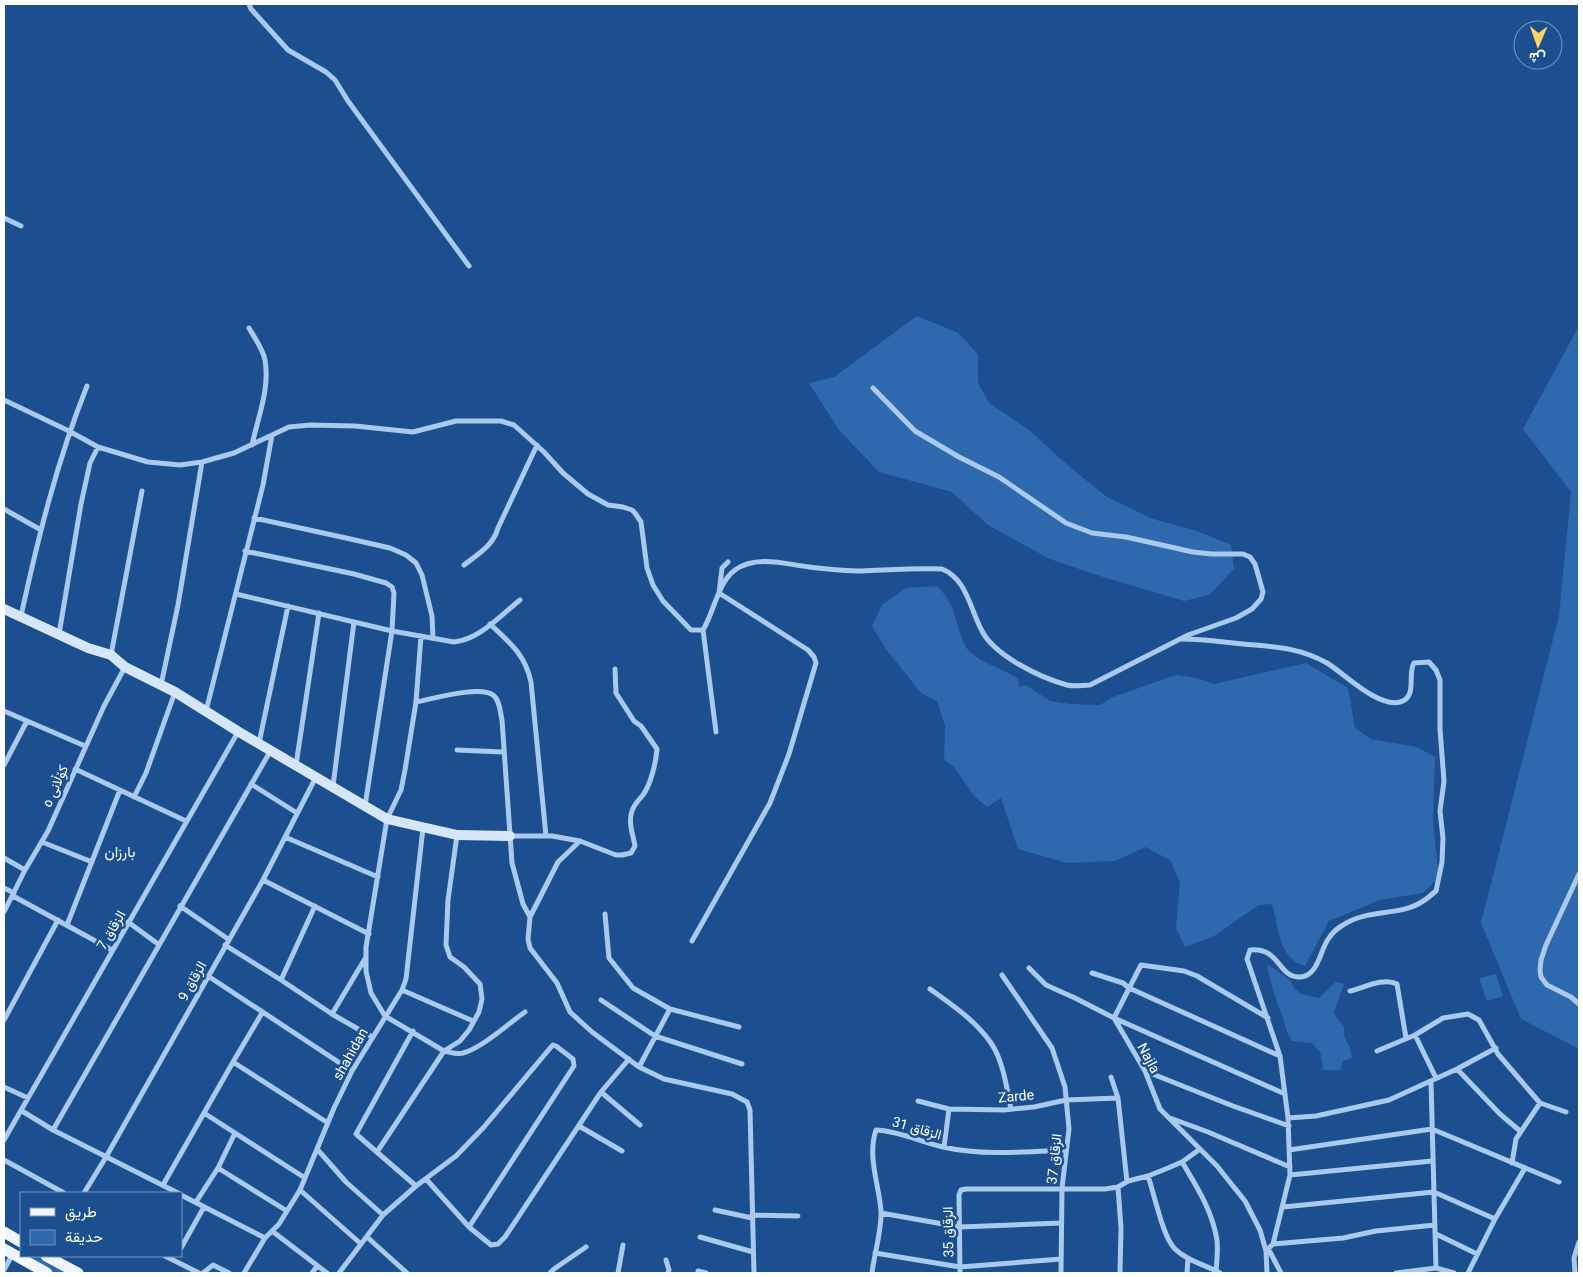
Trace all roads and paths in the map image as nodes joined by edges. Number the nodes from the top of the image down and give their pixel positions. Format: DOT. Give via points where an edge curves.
graph roads {
  1 [pos="249,4"];
  2 [pos="4,218"];
  3 [pos="20,226"];
  4 [pos="469,266"];
  5 [pos="249,328"];
  6 [pos="86,386"];
  7 [pos="873,388"];
  8 [pos="4,400"];
  9 [pos="69,430"];
  10 [pos="272,435"];
  11 [pos="252,445"];
  12 [pos="537,445"];
  13 [pos="98,447"];
  14 [pos="202,462"];
  15 [pos="142,491"];
  16 [pos="4,509"];
  17 [pos="254,518"];
  18 [pos="41,530"];
  19 [pos="245,551"];
  20 [pos="728,562"];
  21 [pos="464,565"];
  22 [pos="719,593"];
  23 [pos="236,594"];
  24 [pos="520,600"];
  25 [pos="288,606"];
  26 [pos="4,609"];
  27 [pos="319,613"];
  28 [pos="20,617"];
  29 [pos="354,622"];
  30 [pos="490,624"];
  31 [pos="703,630"];
  32 [pos="392,631"];
  33 [pos="59,634"];
  34 [pos="421,636"];
  35 [pos="433,638"];
  36 [pos="1180,639"];
  37 [pos="110,655"];
  38 [pos="125,667"];
  39 [pos="615,669"];
  40 [pos="161,685"];
  41 [pos="175,692"];
  42 [pos="416,702"];
  43 [pos="4,711"];
  44 [pos="206,711"];
  45 [pos="27,721"];
  46 [pos="239,732"];
  47 [pos="716,732"];
  48 [pos="259,743"];
  49 [pos="85,746"];
  50 [pos="271,749"];
  51 [pos="457,750"];
  52 [pos="503,752"];
  53 [pos="4,764"];
  54 [pos="296,765"];
  55 [pos="75,770"];
  56 [pos="316,776"];
  57 [pos="251,784"];
  58 [pos="332,786"];
  59 [pos="120,790"];
  60 [pos="134,797"];
  61 [pos="365,807"];
  62 [pos="297,813"];
  63 [pos="387,819"];
  64 [pos="186,821"];
  65 [pos="423,828"];
  66 [pos="457,835"];
  67 [pos="510,836"];
  68 [pos="546,836"];
  69 [pos="285,838"];
  70 [pos="580,841"];
  71 [pos="42,842"];
  72 [pos="4,858"];
  73 [pos="92,862"];
  74 [pos="25,870"];
  75 [pos="1579,874"];
  76 [pos="378,876"];
  77 [pos="262,880"];
  78 [pos="4,888"];
  79 [pos="13,895"];
  80 [pos="180,906"];
  81 [pos="315,906"];
  82 [pos="4,912"];
  83 [pos="605,914"];
  84 [pos="530,917"];
  85 [pos="58,920"];
  86 [pos="128,922"];
  87 [pos="67,926"];
  88 [pos="369,934"];
  89 [pos="228,940"];
  90 [pos="692,941"];
  91 [pos="158,944"];
  92 [pos="225,945"];
  93 [pos="112,950"];
  94 [pos="366,957"];
  95 [pos="1029,968"];
  96 [pos="1092,973"];
  97 [pos="1002,975"];
  98 [pos="208,976"];
  99 [pos="281,980"];
  100 [pos="1129,988"];
  101 [pos="930,989"];
  102 [pos="402,990"];
  103 [pos="1350,991"];
  104 [pos="601,1000"];
  105 [pos="1579,1004"];
  106 [pos="670,1009"];
  107 [pos="525,1012"];
  108 [pos="262,1013"];
  109 [pos="332,1014"];
  110 [pos="385,1016"];
  111 [pos="1114,1018"];
  112 [pos="1268,1018"];
  113 [pos="4,1020"];
  114 [pos="473,1021"];
  115 [pos="739,1027"];
  116 [pos="413,1031"];
  117 [pos="1415,1035"];
  118 [pos="655,1036"];
  119 [pos="372,1038"];
  120 [pos="1406,1038"];
  121 [pos="1496,1048"];
  122 [pos="1377,1050"];
  123 [pos="444,1051"];
  124 [pos="1280,1056"];
  125 [pos="628,1059"];
  126 [pos="233,1062"];
  127 [pos="742,1064"];
  128 [pos="639,1067"];
  129 [pos="1457,1069"];
  130 [pos="352,1071"];
  131 [pos="1145,1071"];
  132 [pos="1110,1077"];
  133 [pos="1433,1080"];
  134 [pos="4,1087"];
  135 [pos="601,1092"];
  136 [pos="1285,1094"];
  137 [pos="28,1098"];
  138 [pos="1118,1098"];
  139 [pos="1066,1100"];
  140 [pos="918,1101"];
  141 [pos="1540,1103"];
  142 [pos="949,1109"];
  143 [pos="1010,1109"];
  144 [pos="22,1111"];
  145 [pos="1566,1112"];
  146 [pos="204,1113"];
  147 [pos="1168,1118"];
  148 [pos="1288,1118"];
  149 [pos="328,1123"];
  150 [pos="640,1125"];
  151 [pos="579,1126"];
  152 [pos="1289,1126"];
  153 [pos="1432,1129"];
  154 [pos="53,1130"];
  155 [pos="1520,1131"];
  156 [pos="235,1133"];
  157 [pos="4,1140"];
  158 [pos="944,1147"];
  159 [pos="317,1149"];
  160 [pos="1200,1149"];
  161 [pos="1066,1150"];
  162 [pos="1290,1150"];
  163 [pos="377,1152"];
  164 [pos="622,1152"];
  165 [pos="106,1157"];
  166 [pos="4,1160"];
  167 [pos="1182,1162"];
  168 [pos="1432,1162"];
  169 [pos="1512,1163"];
  170 [pos="1290,1166"];
  171 [pos="218,1168"];
  172 [pos="1525,1168"];
  173 [pos="1290,1175"];
  174 [pos="1148,1176"];
  175 [pos="305,1178"];
  176 [pos="426,1179"];
  177 [pos="1127,1182"];
  178 [pos="1559,1182"];
  179 [pos="163,1185"];
  180 [pos="416,1186"];
  181 [pos="1118,1187"];
  182 [pos="1062,1188"];
  183 [pos="300,1190"];
  184 [pos="62,1192"];
  185 [pos="85,1192"];
  186 [pos="176,1192"];
  187 [pos="1434,1192"];
  188 [pos="182,1195"];
  189 [pos="196,1202"];
  190 [pos="204,1206"];
  191 [pos="1283,1207"];
  192 [pos="715,1210"];
  193 [pos="288,1211"];
  194 [pos="881,1213"];
  195 [pos="382,1214"];
  196 [pos="752,1216"];
  197 [pos="798,1216"];
  198 [pos="1495,1219"];
  199 [pos="1061,1224"];
  200 [pos="1435,1225"];
  201 [pos="468,1227"];
  202 [pos="960,1227"];
  203 [pos="272,1231"];
  204 [pos="4,1232"];
  205 [pos="1436,1234"];
  206 [pos="367,1236"];
  207 [pos="700,1237"];
  208 [pos="265,1238"];
  209 [pos="20,1241"];
  210 [pos="1579,1242"];
  211 [pos="361,1244"];
  212 [pos="1273,1244"];
  213 [pos="623,1245"];
  214 [pos="182,1246"];
  215 [pos="586,1247"];
  216 [pos="1266,1251"];
  217 [pos="8,1252"];
  218 [pos="753,1252"];
  219 [pos="875,1253"];
  220 [pos="1477,1254"];
  221 [pos="51,1257"];
  222 [pos="175,1258"];
  223 [pos="1188,1258"];
  224 [pos="1061,1259"];
  225 [pos="666,1260"];
  226 [pos="317,1266"];
  227 [pos="960,1267"];
  228 [pos="1436,1268"];
  229 [pos="4,1270"];
  230 [pos="698,1271"];
  231 [pos="1218,1272"];
  232 [pos="47,1273"];
  233 [pos="78,1273"];
  234 [pos="199,1273"];
  235 [pos="203,1273"];
  236 [pos="229,1273"];
  237 [pos="244,1273"];
  238 [pos="312,1273"];
  239 [pos="327,1273"];
  240 [pos="339,1273"];
  241 [pos="407,1273"];
  242 [pos="550,1273"];
  243 [pos="618,1273"];
  244 [pos="668,1273"];
  245 [pos="706,1273"];
  246 [pos="754,1273"];
  247 [pos="872,1273"];
  248 [pos="960,1273"];
  249 [pos="1061,1273"];
  250 [pos="1120,1273"];
  251 [pos="1187,1273"];
  252 [pos="1267,1273"];
  253 [pos="1281,1273"];
  254 [pos="1396,1273"];
  255 [pos="1454,1273"];
  256 [pos="1468,1273"];
  257 [pos="1576,1273"];
  1 -- 4 [label="street" via="288,50 335,80"];
  2 -- 3 [label="street"];
  5 -- 11 [label="street" via="265,358 266,377 264,402"];
  6 -- 9 [label="street"];
  7 -- 36 [label="street" via="916,431 999,476 1066,523 1092,533 1193,552 1250,557 1260,581 1262,599 1236,618"];
  8 -- 9 [label="street"];
  9 -- 13 [label="street"];
  9 -- 18 [label="street"];
  10 -- 11 [label="street"];
  10 -- 12 [label="street" via="310,425 413,432 456,421 483,420 514,425"];
  10 -- 17 [label="street"];
  11 -- 14 [label="street"];
  12 -- 21 [label="street" via="495,539"];
  12 -- 31 [label="street" via="588,494 608,505 635,513 641,522 647,568 653,585 663,601 691,630"];
  13 -- 14 [label="street" via="148,462 180,465"];
  13 -- 33 [label="street" via="90,463 81,504"];
  14 -- 40 [label="street"];
  15 -- 37 [label="street"];
  16 -- 18 [label="street"];
  17 -- 19 [label="street"];
  17 -- 35 [label="street" via="406,554 422,575 432,616"];
  18 -- 28 [label="street"];
  19 -- 23 [label="street"];
  19 -- 32 [label="street" via="386,583 394,593"];
  20 -- 22 [label="street" via="722,568"];
  22 -- 31 [label="street"];
  22 -- 36 [label="street" via="733,571 754,562 862,571 942,568 956,577 962,586 990,643 1000,652 1069,685 1090,685"];
  22 -- 90 [label="street" via="808,650 816,664 789,754 770,803"];
  23 -- 25 [label="street"];
  23 -- 44 [label="street"];
  24 -- 30 [label="street"];
  25 -- 27 [label="street"];
  25 -- 48 [label="street"];
  26 -- 28 [label="street"];
  27 -- 29 [label="street"];
  27 -- 54 [label="street"];
  28 -- 33 [label="street"];
  29 -- 32 [label="street"];
  29 -- 58 [label="street"];
  30 -- 35 [label="street" via="464,641"];
  30 -- 68 [label="street" via="517,649 528,669"];
  31 -- 47 [label="street"];
  32 -- 34 [label="street"];
  32 -- 61 [label="street"];
  33 -- 37 [label="street"];
  34 -- 35 [label="street"];
  34 -- 42 [label="street"];
  36 -- 112 [label="street" via="1219,640 1295,650 1327,663 1388,702 1406,699 1411,692 1411,667 1414,663 1429,662 1440,680 1443,838 1436,891 1420,903 1360,916 1341,925 1328,938 1318,963 1304,977 1288,974 1264,950 1250,950 1247,959"];
  37 -- 38 [label="street"];
  38 -- 40 [label="street"];
  38 -- 49 [label="street, کۆڵانی ٥"];
  39 -- 70 [label="street" via="616,693 657,749 656,763 644,794 631,811 635,846 631,853 616,854"];
  40 -- 41 [label="street"];
  41 -- 44 [label="street"];
  41 -- 60 [label="street"];
  42 -- 52 [label="street" via="458,693 488,692 498,703"];
  42 -- 63 [label="street" via="401,790"];
  43 -- 45 [label="street"];
  44 -- 46 [label="street"];
  45 -- 49 [label="street"];
  45 -- 53 [label="street"];
  46 -- 48 [label="street"];
  46 -- 64 [label="street, الزقاق 7"];
  48 -- 50 [label="street"];
  49 -- 55 [label="street, کۆڵانی ٥"];
  50 -- 54 [label="street"];
  50 -- 57 [label="street"];
  51 -- 52 [label="street"];
  52 -- 67 [label="street"];
  54 -- 56 [label="street"];
  55 -- 59 [label="street"];
  55 -- 71 [label="street, کۆڵانی ٥"];
  56 -- 58 [label="street"];
  56 -- 62 [label="street, الزقاق 9"];
  57 -- 62 [label="street"];
  57 -- 80 [label="street"];
  58 -- 61 [label="street"];
  59 -- 60 [label="street"];
  59 -- 73 [label="street"];
  60 -- 64 [label="street"];
  61 -- 63 [label="street"];
  62 -- 69 [label="street, الزقاق 9"];
  63 -- 65 [label="street"];
  63 -- 76 [label="street"];
  64 -- 86 [label="street, الزقاق 7"];
  65 -- 66 [label="street"];
  65 -- 102 [label="street, shahidan" via="406,979"];
  66 -- 67 [label="street"];
  66 -- 114 [label="street" via="446,945 450,957 480,984 482,999"];
  67 -- 68 [label="street"];
  67 -- 84 [label="street" via="515,877"];
  68 -- 70 [label="street"];
  69 -- 76 [label="street"];
  69 -- 77 [label="street, الزقاق 9"];
  70 -- 84 [label="street" via="558,862"];
  71 -- 73 [label="street"];
  71 -- 74 [label="street, کۆڵانی ٥"];
  72 -- 74 [label="street"];
  73 -- 87 [label="street"];
  74 -- 79 [label="street, کۆڵانی ٥"];
  75 -- 105 [label="street" via="1546,945 1540,970 1541,978 1547,984"];
  76 -- 88 [label="street"];
  77 -- 81 [label="street"];
  77 -- 89 [label="street, الزقاق 9"];
  78 -- 79 [label="street"];
  79 -- 82 [label="street, کۆڵانی ٥"];
  79 -- 85 [label="street"];
  80 -- 89 [label="street"];
  80 -- 91 [label="street"];
  81 -- 88 [label="street"];
  81 -- 99 [label="street"];
  83 -- 106 [label="street" via="609,958 633,988"];
  84 -- 125 [label="street" via="530,948 557,983 570,1012"];
  85 -- 87 [label="street"];
  85 -- 113 [label="street"];
  86 -- 91 [label="street"];
  86 -- 93 [label="street, الزقاق 7"];
  87 -- 93 [label="street"];
  88 -- 94 [label="street"];
  89 -- 92 [label="street, الزقاق 9"];
  91 -- 154 [label="street"];
  92 -- 98 [label="street, الزقاق 9"];
  92 -- 99 [label="street"];
  93 -- 137 [label="street, الزقاق 7"];
  94 -- 109 [label="street"];
  94 -- 110 [label="street" via="371,993"];
  95 -- 111 [label="street" via="1046,985"];
  96 -- 100 [label="street" via="1117,980"];
  97 -- 139 [label="street, الزقاق 37" via="1052,1048"];
  98 -- 108 [label="street"];
  98 -- 165 [label="street, الزقاق 9"];
  99 -- 109 [label="street"];
  100 -- 111 [label="street"];
  100 -- 112 [label="street" via="1141,965 1184,971"];
  100 -- 124 [label="street"];
  101 -- 143 [label="street" via="967,1017 992,1044 1007,1086"];
  102 -- 110 [label="street, shahidan"];
  102 -- 114 [label="street"];
  103 -- 120 [label="street" via="1384,982 1397,984"];
  104 -- 118 [label="street"];
  106 -- 115 [label="street"];
  106 -- 118 [label="street"];
  107 -- 123 [label="street" via="479,1046 463,1053"];
  108 -- 126 [label="street"];
  108 -- 130 [label="street"];
  109 -- 119 [label="street"];
  110 -- 116 [label="street"];
  110 -- 119 [label="street, shahidan"];
  111 -- 131 [label="street, Najla"];
  111 -- 136 [label="street"];
  112 -- 124 [label="street"];
  114 -- 123 [label="street" via="460,1041"];
  116 -- 123 [label="street"];
  116 -- 163 [label="street" via="357,1130 356,1134"];
  117 -- 120 [label="street"];
  117 -- 121 [label="street" via="1443,1018 1468,1014 1479,1020"];
  117 -- 133 [label="street"];
  118 -- 127 [label="street"];
  118 -- 128 [label="street"];
  119 -- 130 [label="street, shahidan"];
  120 -- 122 [label="street"];
  121 -- 129 [label="street"];
  121 -- 141 [label="street"];
  123 -- 163 [label="street"];
  124 -- 136 [label="street"];
  125 -- 128 [label="street"];
  125 -- 135 [label="street"];
  126 -- 146 [label="street"];
  126 -- 149 [label="street"];
  128 -- 196 [label="street" via="664,1079 732,1094 747,1102 750,1110"];
  129 -- 133 [label="street"];
  129 -- 155 [label="street"];
  130 -- 149 [label="street, shahidan"];
  131 -- 147 [label="street, Najla" via="1160,1109"];
  131 -- 152 [label="street"];
  132 -- 138 [label="street"];
  133 -- 148 [label="street" via="1389,1100 1316,1116"];
  133 -- 153 [label="street"];
  134 -- 137 [label="street"];
  135 -- 150 [label="street"];
  135 -- 151 [label="street"];
  136 -- 148 [label="street"];
  137 -- 144 [label="street, الزقاق 7"];
  138 -- 139 [label="street, Zarde"];
  138 -- 177 [label="street"];
  139 -- 143 [label="street, Zarde"];
  139 -- 161 [label="street, الزقاق 37" via="1069,1129"];
  140 -- 142 [label="street, Zarde"];
  141 -- 145 [label="street"];
  141 -- 155 [label="street"];
  142 -- 143 [label="street, Zarde"];
  142 -- 158 [label="street"];
  144 -- 154 [label="street"];
  144 -- 157 [label="street, الزقاق 7"];
  146 -- 156 [label="street"];
  146 -- 179 [label="street"];
  147 -- 160 [label="street, Najla"];
  147 -- 170 [label="street"];
  148 -- 152 [label="street"];
  149 -- 159 [label="street, shahidan"];
  151 -- 164 [label="street"];
  151 -- 201 [label="street" via="505,1238 491,1245"];
  152 -- 162 [label="street"];
  153 -- 162 [label="street"];
  153 -- 168 [label="street"];
  153 -- 169 [label="street"];
  154 -- 165 [label="street"];
  155 -- 169 [label="street"];
  156 -- 171 [label="street"];
  156 -- 175 [label="street"];
  158 -- 161 [label="street, الزقاق 31" via="1015,1153"];
  158 -- 194 [label="street, الزقاق 31" via="889,1130 876,1130 872,1158"];
  159 -- 175 [label="street, shahidan"];
  159 -- 195 [label="street" via="346,1182"];
  160 -- 167 [label="street"];
  160 -- 216 [label="street, Najla" via="1245,1201 1260,1230"];
  161 -- 182 [label="street, الزقاق 37"];
  162 -- 170 [label="street"];
  163 -- 180 [label="street"];
  165 -- 179 [label="street"];
  165 -- 185 [label="street, الزقاق 9"];
  166 -- 184 [label="street"];
  167 -- 174 [label="street"];
  167 -- 231 [label="street" via="1204,1199 1214,1224"];
  168 -- 173 [label="street"];
  168 -- 187 [label="street"];
  169 -- 172 [label="street"];
  170 -- 173 [label="street"];
  171 -- 189 [label="street"];
  171 -- 193 [label="street"];
  172 -- 178 [label="street"];
  172 -- 198 [label="street"];
  173 -- 191 [label="street"];
  174 -- 177 [label="street"];
  174 -- 223 [label="street" via="1167,1240"];
  175 -- 183 [label="street, shahidan"];
  176 -- 180 [label="street"];
  176 -- 201 [label="street"];
  176 -- 201 [label="street" via="456,1156 484,1127 550,1047 556,1046 573,1059 574,1066"];
  177 -- 181 [label="street"];
  179 -- 186 [label="street"];
  180 -- 195 [label="street"];
  181 -- 182 [label="street"];
  181 -- 250 [label="street"];
  182 -- 199 [label="street, الزقاق 37"];
  182 -- 202 [label="street, الزقاق 35" via="960,1190"];
  183 -- 193 [label="street, shahidan"];
  183 -- 211 [label="street"];
  187 -- 191 [label="street"];
  187 -- 198 [label="street"];
  187 -- 200 [label="street"];
  188 -- 189 [label="street"];
  189 -- 190 [label="street"];
  190 -- 208 [label="street"];
  190 -- 214 [label="street"];
  191 -- 212 [label="street"];
  192 -- 196 [label="street"];
  193 -- 203 [label="street, shahidan"];
  194 -- 202 [label="street"];
  194 -- 219 [label="street, الزقاق 31"];
  195 -- 206 [label="street"];
  196 -- 197 [label="street"];
  196 -- 218 [label="street"];
  198 -- 220 [label="street"];
  199 -- 202 [label="street"];
  199 -- 224 [label="street, الزقاق 37"];
  200 -- 205 [label="street"];
  200 -- 212 [label="street"];
  202 -- 227 [label="street, الزقاق 35"];
  203 -- 208 [label="street, shahidan"];
  203 -- 226 [label="street"];
  204 -- 209 [label="main road"];
  205 -- 220 [label="street"];
  205 -- 228 [label="street"];
  206 -- 211 [label="street"];
  206 -- 241 [label="street"];
  207 -- 218 [label="street"];
  208 -- 237 [label="street, shahidan"];
  210 -- 257 [label="street" via="1574,1258"];
  211 -- 240 [label="street"];
  212 -- 216 [label="street"];
  213 -- 243 [label="street"];
  215 -- 242 [label="street"];
  216 -- 252 [label="street, Najla"];
  216 -- 253 [label="street" via="1270,1252"];
  217 -- 229 [label="street"];
  217 -- 232 [label="main road"];
  218 -- 246 [label="street"];
  219 -- 227 [label="street"];
  219 -- 247 [label="street, الزقاق 31"];
  220 -- 256 [label="street"];
  221 -- 233 [label="main road"];
  222 -- 234 [label="street"];
  223 -- 231 [label="street"];
  223 -- 251 [label="street"];
  224 -- 227 [label="street"];
  224 -- 249 [label="street, الزقاق 37"];
  225 -- 244 [label="street"];
  226 -- 238 [label="street"];
  226 -- 239 [label="street"];
  227 -- 248 [label="street, الزقاق 35"];
  228 -- 254 [label="street"];
  228 -- 255 [label="street"];
  230 -- 245 [label="street"];
  235 -- 236 [label="street" via="214,1265"];
}
